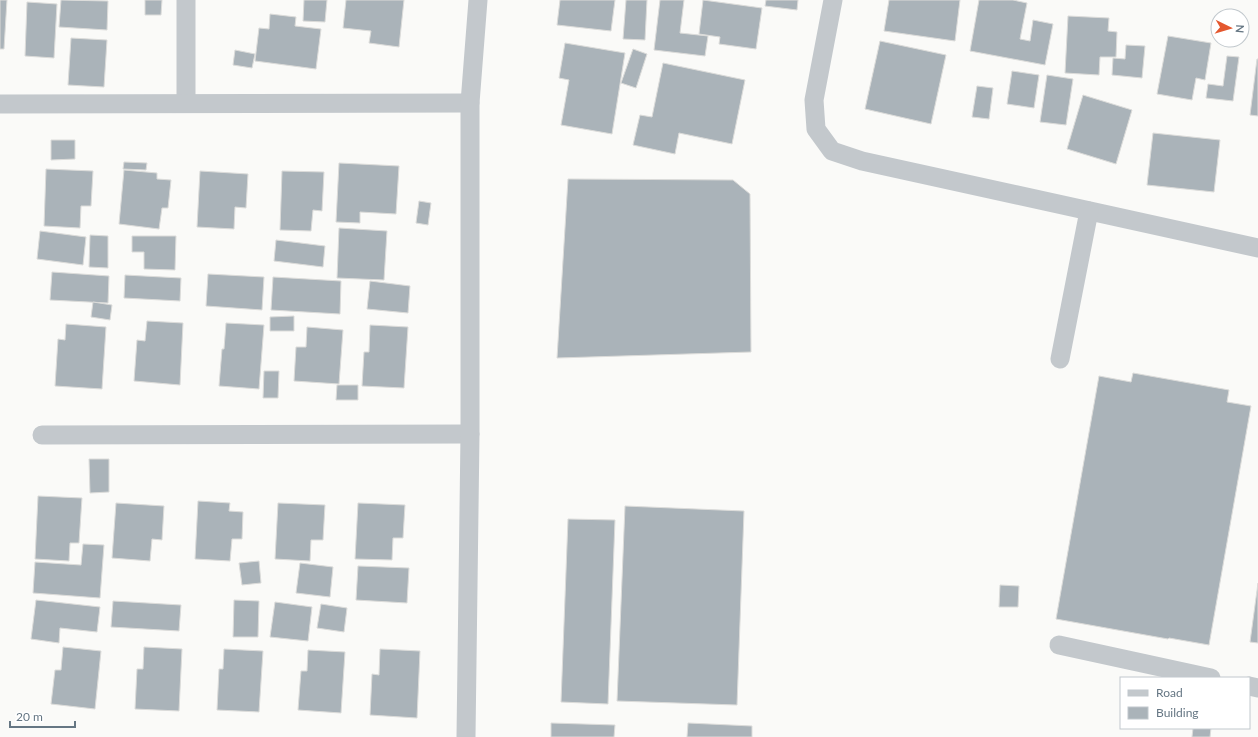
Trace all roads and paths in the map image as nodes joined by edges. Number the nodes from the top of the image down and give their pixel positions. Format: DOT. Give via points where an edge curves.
graph roads {
  1 [pos="186,0"];
  2 [pos="478,0"];
  3 [pos="833,0"];
  4 [pos="186,103"];
  5 [pos="470,103"];
  6 [pos="0,104"];
  7 [pos="1089,211"];
  8 [pos="1258,248"];
  9 [pos="1060,358"];
  10 [pos="42,434"];
  11 [pos="470,434"];
  12 [pos="1059,645"];
  13 [pos="1206,677"];
  14 [pos="466,737"];
  1 -- 4 [label="street"];
  2 -- 5 [label="street"];
  3 -- 7 [label="street" via="814,100 816,128 832,151 862,161"];
  4 -- 5 [label="street"];
  4 -- 6 [label="street"];
  5 -- 11 [label="street"];
  7 -- 8 [label="street"];
  7 -- 9 [label="street"];
  10 -- 11 [label="street"];
  11 -- 14 [label="street"];
  12 -- 13 [label="street"];
}
